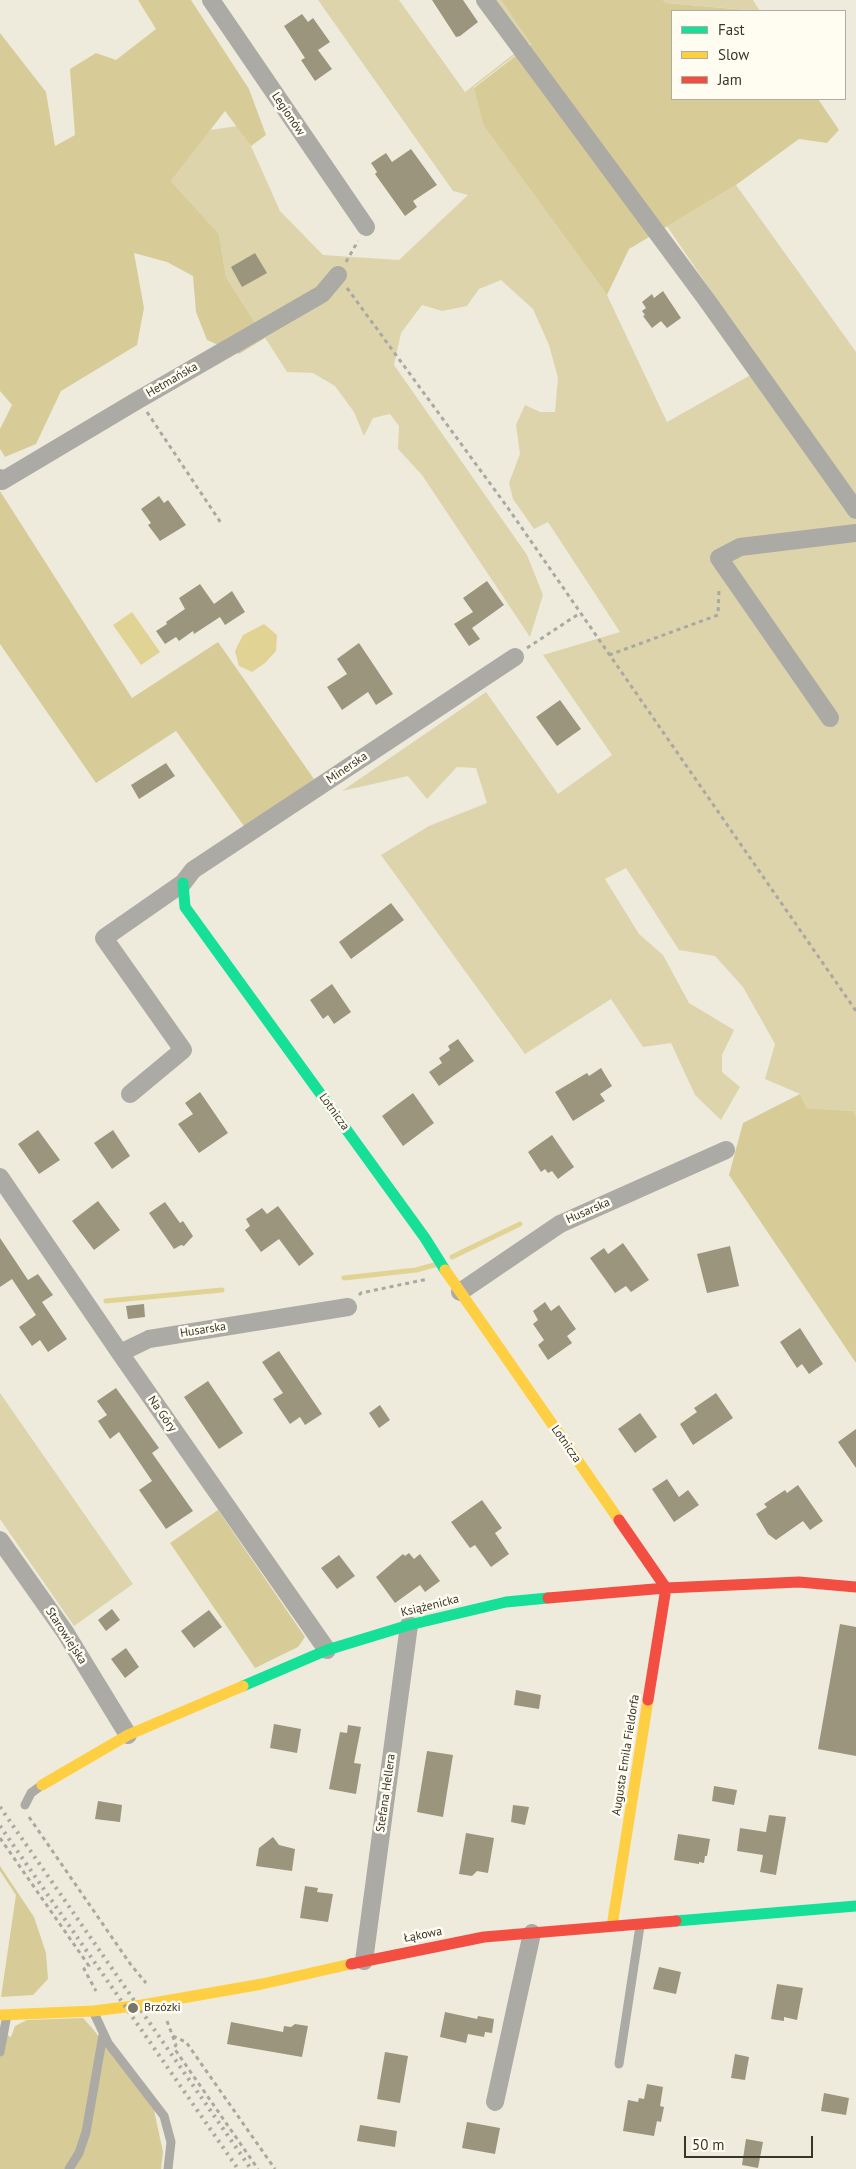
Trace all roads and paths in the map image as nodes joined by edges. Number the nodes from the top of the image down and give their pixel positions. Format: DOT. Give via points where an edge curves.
graph roads {
  1 [pos="211,0"];
  2 [pos="485,0"];
  3 [pos="366,227"];
  4 [pos="338,275"];
  5 [pos="138,400"];
  6 [pos="1,479"];
  7 [pos="856,510"];
  8 [pos="222,523"];
  9 [pos="856,534"];
  10 [pos="719,586"];
  11 [pos="580,612"];
  12 [pos="610,655"];
  13 [pos="515,656"];
  14 [pos="830,718"];
  15 [pos="183,883"];
  16 [pos="856,1011"];
  17 [pos="130,1094"];
  18 [pos="726,1150"];
  19 [pos="0,1177"];
  20 [pos="448,1274"];
  21 [pos="460,1292"];
  22 [pos="348,1307"];
  23 [pos="120,1353"];
  24 [pos="0,1540"];
  25 [pos="856,1587"];
  26 [pos="666,1588"];
  27 [pos="409,1625"];
  28 [pos="327,1650"];
  29 [pos="128,1735"];
  30 [pos="42,1785"];
  31 [pos="25,1805"];
  32 [pos="0,1838"];
  33 [pos="856,1906"];
  34 [pos="640,1924"];
  35 [pos="612,1926"];
  36 [pos="532,1933"];
  37 [pos="364,1961"];
  38 [pos="152,1988"];
  39 [pos="99,1998"];
  40 [pos="93,2011"];
  41 [pos="164,2013"];
  42 [pos="4,2015"];
  43 [pos="103,2035"];
  44 [pos="173,2036"];
  45 [pos="0,2052"];
  46 [pos="619,2064"];
  47 [pos="495,2102"];
  48 [pos="69,2169"];
  49 [pos="168,2169"];
  50 [pos="258,2169"];
  51 [pos="275,2169"];
  1 -- 3 [label="street, Legionów"];
  2 -- 7 [label="street" via="706,299"];
  3 -- 4 [label="path"];
  4 -- 5 [label="street, Hetmańska" via="322,294"];
  4 -- 11 [label="path"];
  5 -- 6 [label="street, Hetmańska"];
  5 -- 8 [label="path"];
  9 -- 14 [label="street" via="740,547 719,558"];
  10 -- 12 [label="path" via="718,615"];
  11 -- 12 [label="path"];
  11 -- 13 [label="path"];
  12 -- 16 [label="path"];
  13 -- 15 [label="street, Minerska" via="193,870"];
  15 -- 17 [label="street" via="104,938 183,1050"];
  15 -- 20 [label="street, Lotnicza" via="185,906"];
  18 -- 21 [label="street, Husarska" via="560,1224"];
  19 -- 23 [label="street, Na Góry"];
  20 -- 21 [label="street, Lotnicza"];
  20 -- 22 [label="path" via="362,1293"];
  21 -- 26 [label="street, Lotnicza"];
  22 -- 23 [label="street, Husarska" via="150,1339"];
  23 -- 28 [label="street, Na Góry"];
  24 -- 29 [label="street, Starowiejska" via="65,1632"];
  25 -- 26 [label="street, Książenicka" via="799,1582"];
  26 -- 27 [label="street, Książenicka" via="506,1602"];
  26 -- 35 [label="street, Augusta Emila Fieldorfa"];
  27 -- 28 [label="street, Książenicka"];
  27 -- 37 [label="street, Stefana Hellera"];
  28 -- 29 [label="street, Książenicka"];
  29 -- 30 [label="street, Książenicka"];
  30 -- 31 [label="lane" via="31,1793"];
  31 -- 38 [label="path" via="25,1811 130,1965"];
  32 -- 39 [label="path" via="89,1966 84,1969"];
  33 -- 34 [label="street, Łąkowa"];
  34 -- 35 [label="street, Łąkowa"];
  34 -- 46 [label="lane"];
  35 -- 36 [label="street, Łąkowa"];
  36 -- 37 [label="street, Łąkowa" via="484,1937"];
  36 -- 47 [label="street"];
  37 -- 40 [label="street, Łąkowa" via="262,1984"];
  40 -- 42 [label="street, Łąkowa"];
  40 -- 43 [label="lane"];
  41 -- 44 [label="path"];
  42 -- 45 [label="lane"];
  43 -- 48 [label="lane" via="86,2132"];
  43 -- 49 [label="lane" via="164,2116 170,2142"];
  44 -- 50 [label="path" via="174,2048"];
  44 -- 51 [label="path" via="186,2042"];
}
